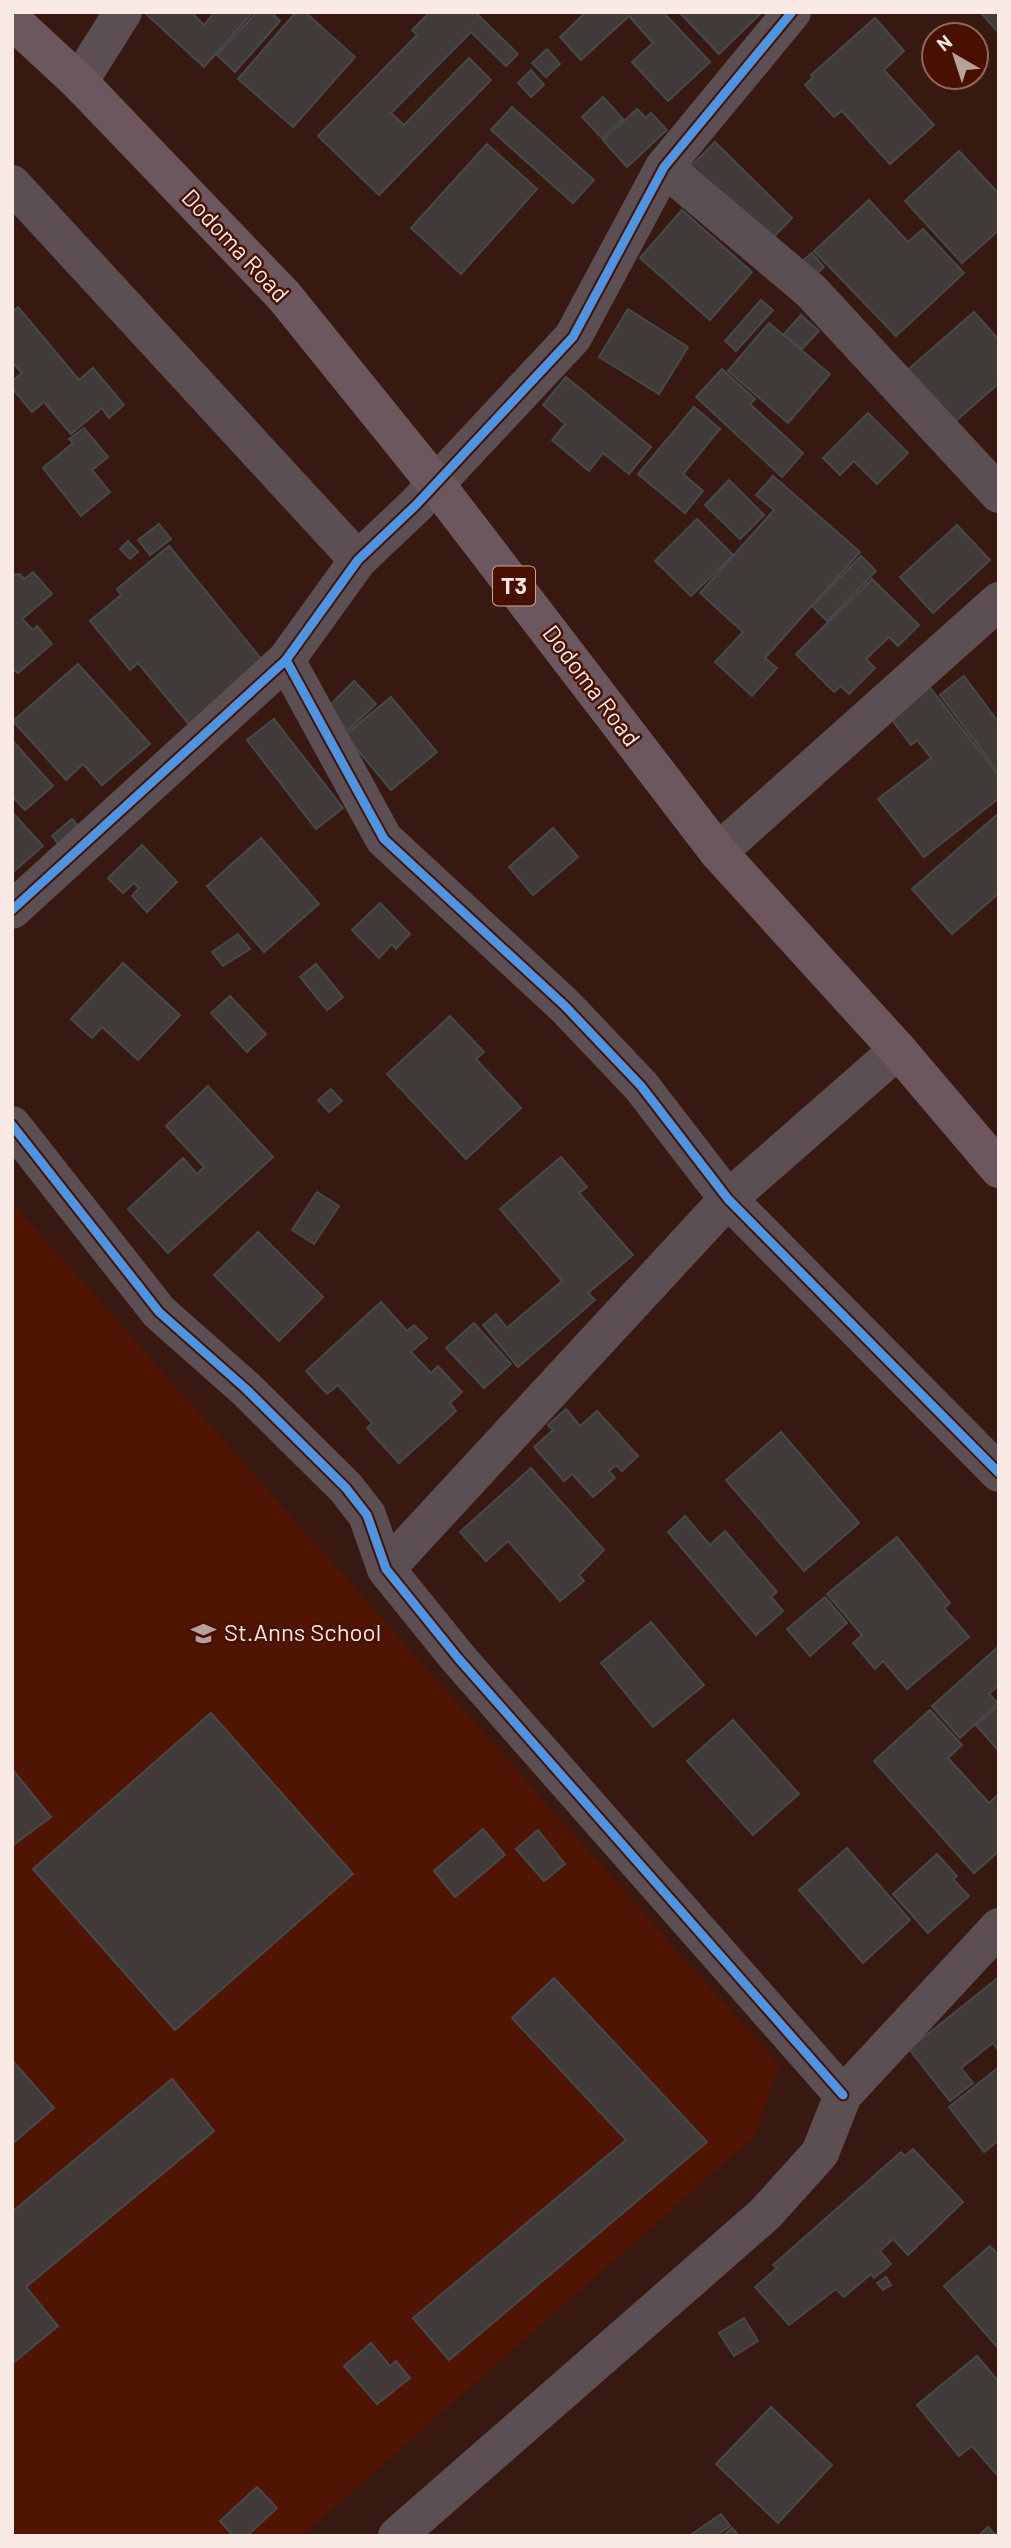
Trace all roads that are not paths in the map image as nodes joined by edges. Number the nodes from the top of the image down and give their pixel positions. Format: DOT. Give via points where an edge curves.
graph roads {
  1 [pos="123,12"];
  2 [pos="792,12"];
  3 [pos="12,20"];
  4 [pos="79,82"];
  5 [pos="664,167"];
  6 [pos="12,184"];
  7 [pos="435,483"];
  8 [pos="999,494"];
  9 [pos="358,560"];
  10 [pos="999,601"];
  11 [pos="286,660"];
  12 [pos="718,852"];
  13 [pos="12,910"];
  14 [pos="898,1050"];
  15 [pos="12,1125"];
  16 [pos="999,1169"];
  17 [pos="728,1199"];
  18 [pos="999,1473"];
  19 [pos="386,1569"];
  20 [pos="999,1927"];
  21 [pos="843,2095"];
  22 [pos="397,2536"];
  1 -- 4 [label="street"];
  2 -- 5 [label="street"];
  3 -- 4 [label="highway, Dodoma Road / T3"];
  4 -- 7 [label="highway, Dodoma Road / T3" via="284,296"];
  5 -- 7 [label="street" via="573,337"];
  5 -- 8 [label="street" via="811,291"];
  6 -- 9 [label="street"];
  7 -- 9 [label="street"];
  7 -- 12 [label="highway, Dodoma Road / T3"];
  9 -- 11 [label="street"];
  10 -- 12 [label="street"];
  11 -- 13 [label="street"];
  11 -- 17 [label="street" via="384,839 565,1006 641,1086"];
  12 -- 14 [label="highway, Dodoma Road / T3"];
  14 -- 16 [label="highway, Dodoma Road / T3"];
  14 -- 17 [label="street"];
  15 -- 19 [label="street" via="159,1312 246,1389 346,1488 367,1515"];
  17 -- 18 [label="street"];
  17 -- 19 [label="street"];
  19 -- 21 [label="street" via="476,1678"];
  20 -- 21 [label="street"];
  21 -- 22 [label="street" via="820,2153 765,2214"];
}
